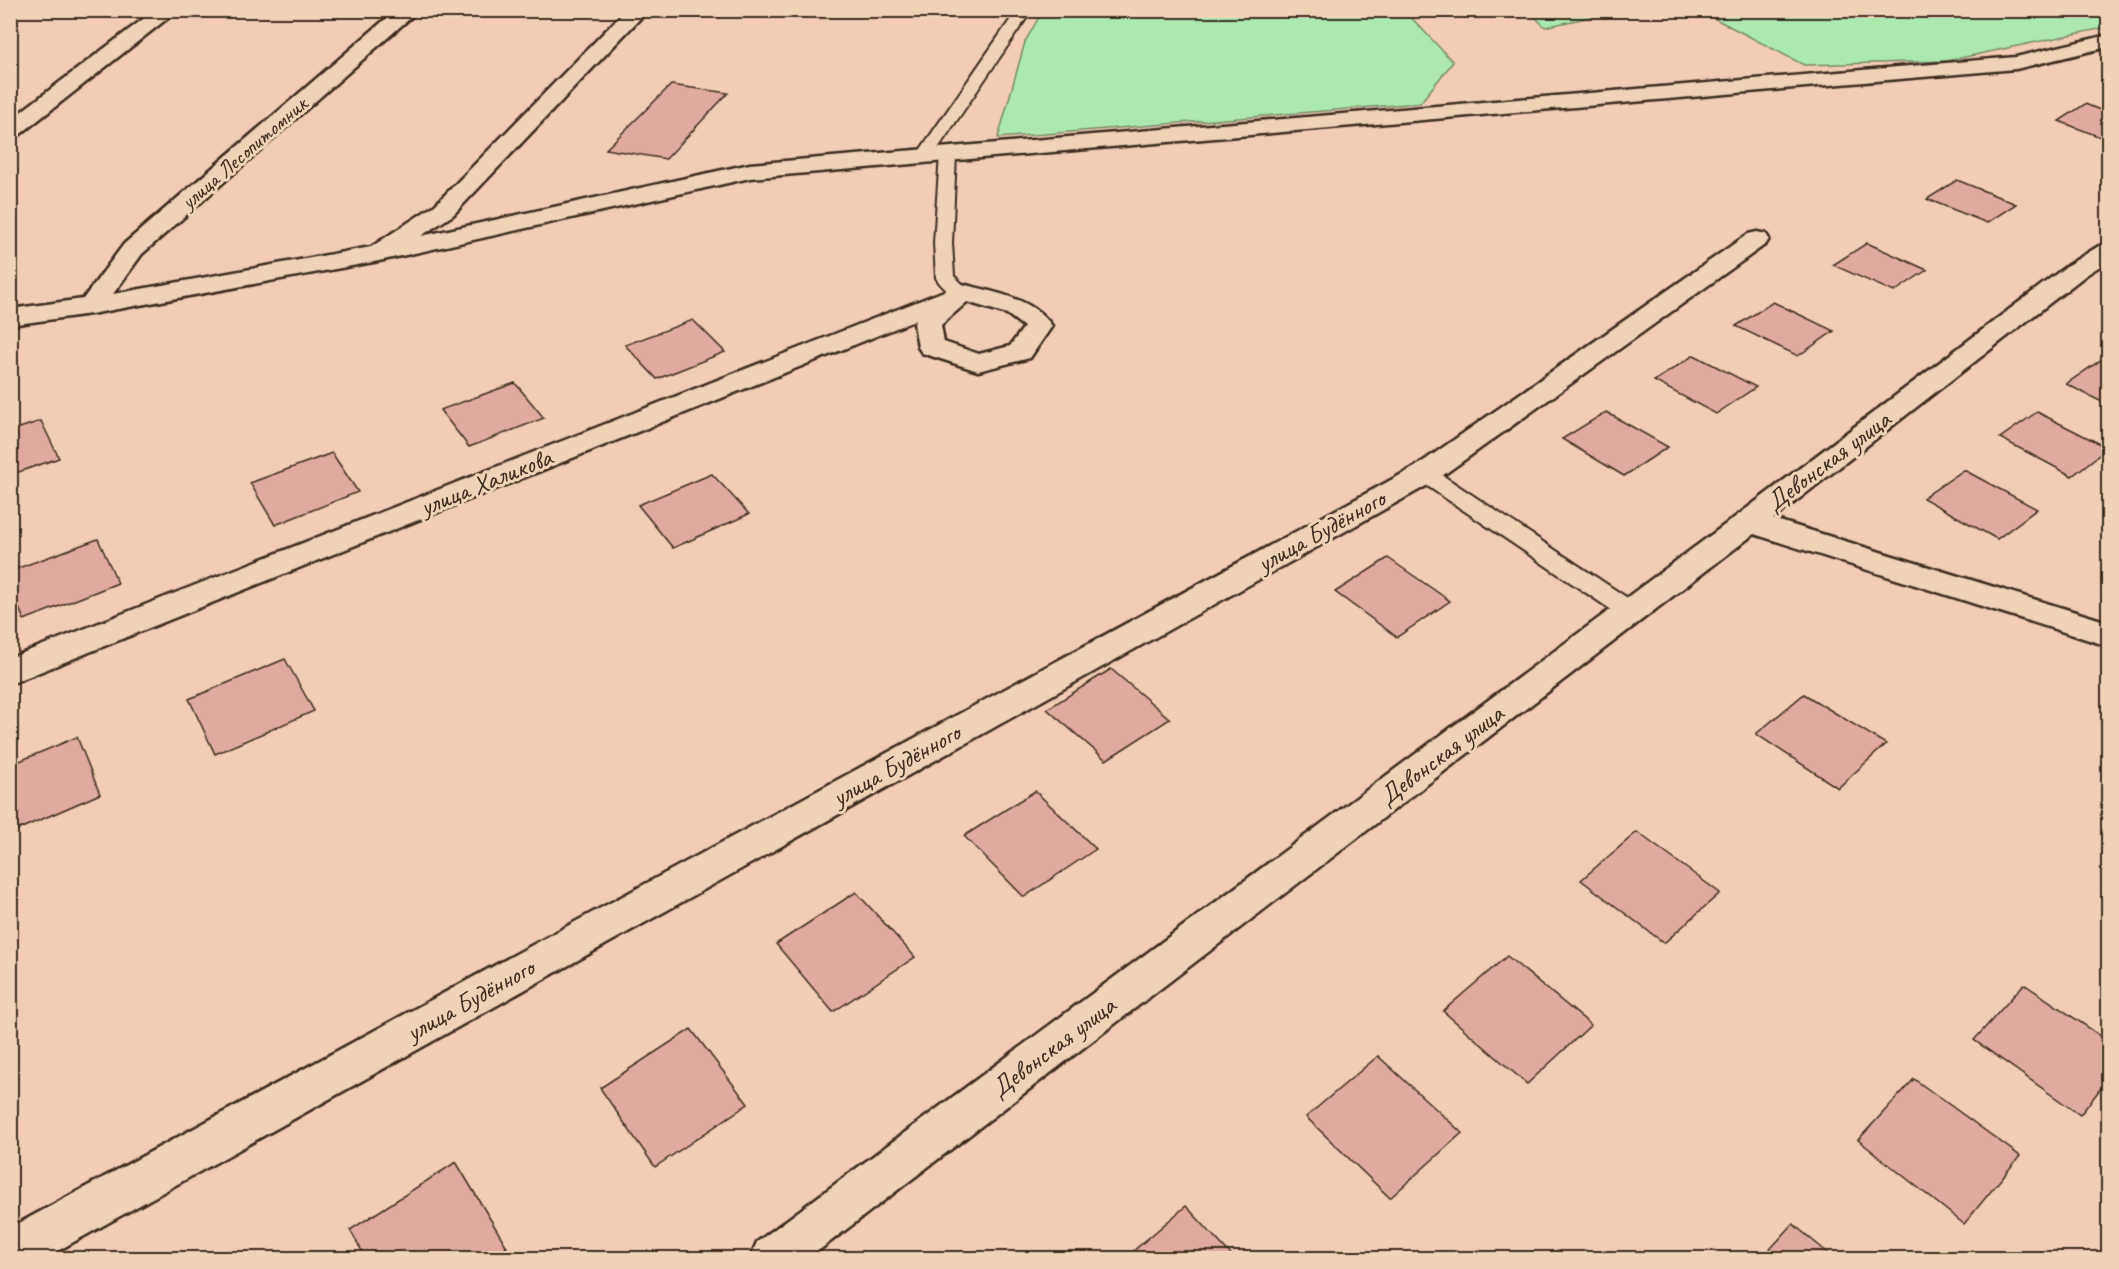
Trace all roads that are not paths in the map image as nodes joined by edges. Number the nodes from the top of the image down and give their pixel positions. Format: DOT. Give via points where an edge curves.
graph roads {
  1 [pos="168,10"];
  2 [pos="409,10"];
  3 [pos="639,10"];
  4 [pos="1025,10"];
  5 [pos="2109,41"];
  6 [pos="10,131"];
  7 [pos="948,154"];
  8 [pos="924,156"];
  9 [pos="1757,239"];
  10 [pos="2109,251"];
  11 [pos="379,253"];
  12 [pos="962,292"];
  13 [pos="91,306"];
  14 [pos="10,317"];
  15 [pos="1425,474"];
  16 [pos="1749,522"];
  17 [pos="1630,612"];
  18 [pos="2109,634"];
  19 [pos="10,672"];
  20 [pos="10,1253"];
  21 [pos="773,1258"];
  1 -- 6 [label="street"];
  2 -- 13 [label="street, улица Лесопитомник" via="133,249"];
  3 -- 11 [label="street" via="444,210"];
  4 -- 8 [label="lane"];
  5 -- 7 [label="street" via="2016,63"];
  7 -- 8 [label="street"];
  7 -- 12 [label="lane" via="945,278"];
  8 -- 11 [label="street" via="750,171"];
  9 -- 15 [label="street, улица Будённого"];
  10 -- 16 [label="street, Девонская улица" via="2077,270"];
  11 -- 13 [label="street"];
  12 -- 19 [label="street, улица Халикова"];
  13 -- 14 [label="street"];
  15 -- 17 [label="lane"];
  15 -- 20 [label="street, улица Будённого"];
  16 -- 17 [label="street, Девонская улица"];
  16 -- 18 [label="street"];
  17 -- 21 [label="street, Девонская улица"];
}
